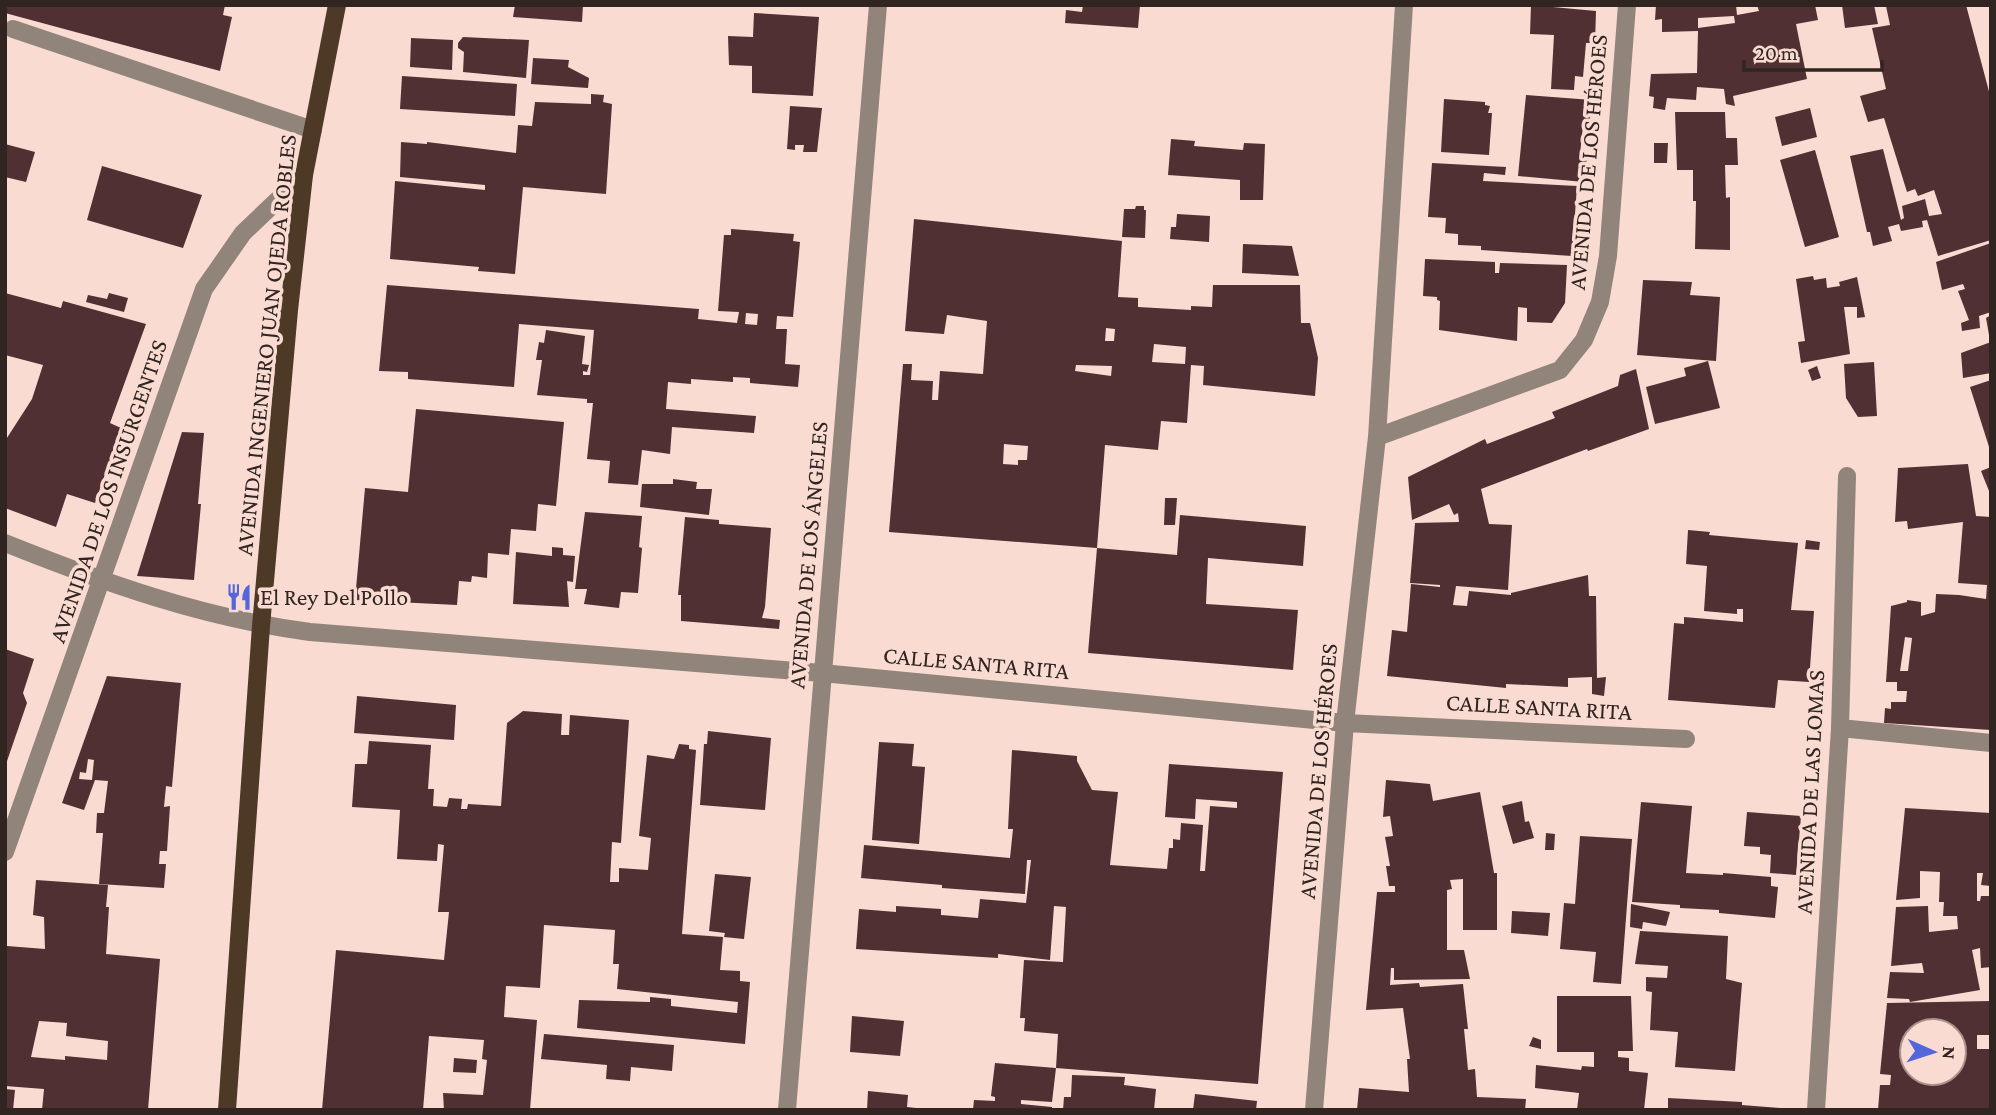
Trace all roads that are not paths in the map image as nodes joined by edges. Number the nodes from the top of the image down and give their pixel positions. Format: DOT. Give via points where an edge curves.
graph roads {
  1 [pos="337,5"];
  2 [pos="878,5"];
  3 [pos="1404,5"];
  4 [pos="1627,5"];
  5 [pos="13,29"];
  6 [pos="313,130"];
  7 [pos="304,175"];
  8 [pos="1377,437"];
  9 [pos="1847,476"];
  10 [pos="5,543"];
  11 [pos="103,582"];
  12 [pos="261,626"];
  13 [pos="822,673"];
  14 [pos="1345,723"];
  15 [pos="1840,728"];
  16 [pos="1686,738"];
  17 [pos="1991,743"];
  18 [pos="5,852"];
  19 [pos="228,1110"];
  20 [pos="787,1110"];
  21 [pos="1314,1110"];
  22 [pos="1816,1110"];
  1 -- 6 [label="main road, AVENIDA INGENIERO JUAN OJEDA ROBLES"];
  2 -- 13 [label="street, AVENIDA DE LOS ÁNGELES"];
  3 -- 8 [label="street, AVENIDA DE LOS HÉROES"];
  4 -- 8 [label="street, AVENIDA DE LOS HÉROES" via="1608,257 1600,302 1584,340 1560,370"];
  5 -- 6 [label="street"];
  6 -- 7 [label="main road, AVENIDA INGENIERO JUAN OJEDA ROBLES"];
  7 -- 11 [label="street, AVENIDA DE LOS INSURGENTES" via="243,233 204,289"];
  7 -- 12 [label="main road, AVENIDA INGENIERO JUAN OJEDA ROBLES"];
  8 -- 14 [label="street, AVENIDA DE LOS HÉROES"];
  9 -- 15 [label="street, AVENIDA DE LAS LOMAS"];
  10 -- 11 [label="street, CALLE SANTA RITA"];
  11 -- 12 [label="street, CALLE SANTA RITA"];
  11 -- 18 [label="street, AVENIDA DE LOS INSURGENTES"];
  12 -- 13 [label="street, CALLE SANTA RITA"];
  12 -- 19 [label="main road, AVENIDA INGENIERO JUAN OJEDA ROBLES"];
  13 -- 14 [label="street, CALLE SANTA RITA"];
  13 -- 20 [label="street, AVENIDA DE LOS ÁNGELES"];
  14 -- 16 [label="street, CALLE SANTA RITA"];
  14 -- 21 [label="street, AVENIDA DE LOS HÉROES"];
  15 -- 17 [label="street"];
  15 -- 22 [label="street, AVENIDA DE LAS LOMAS"];
}
